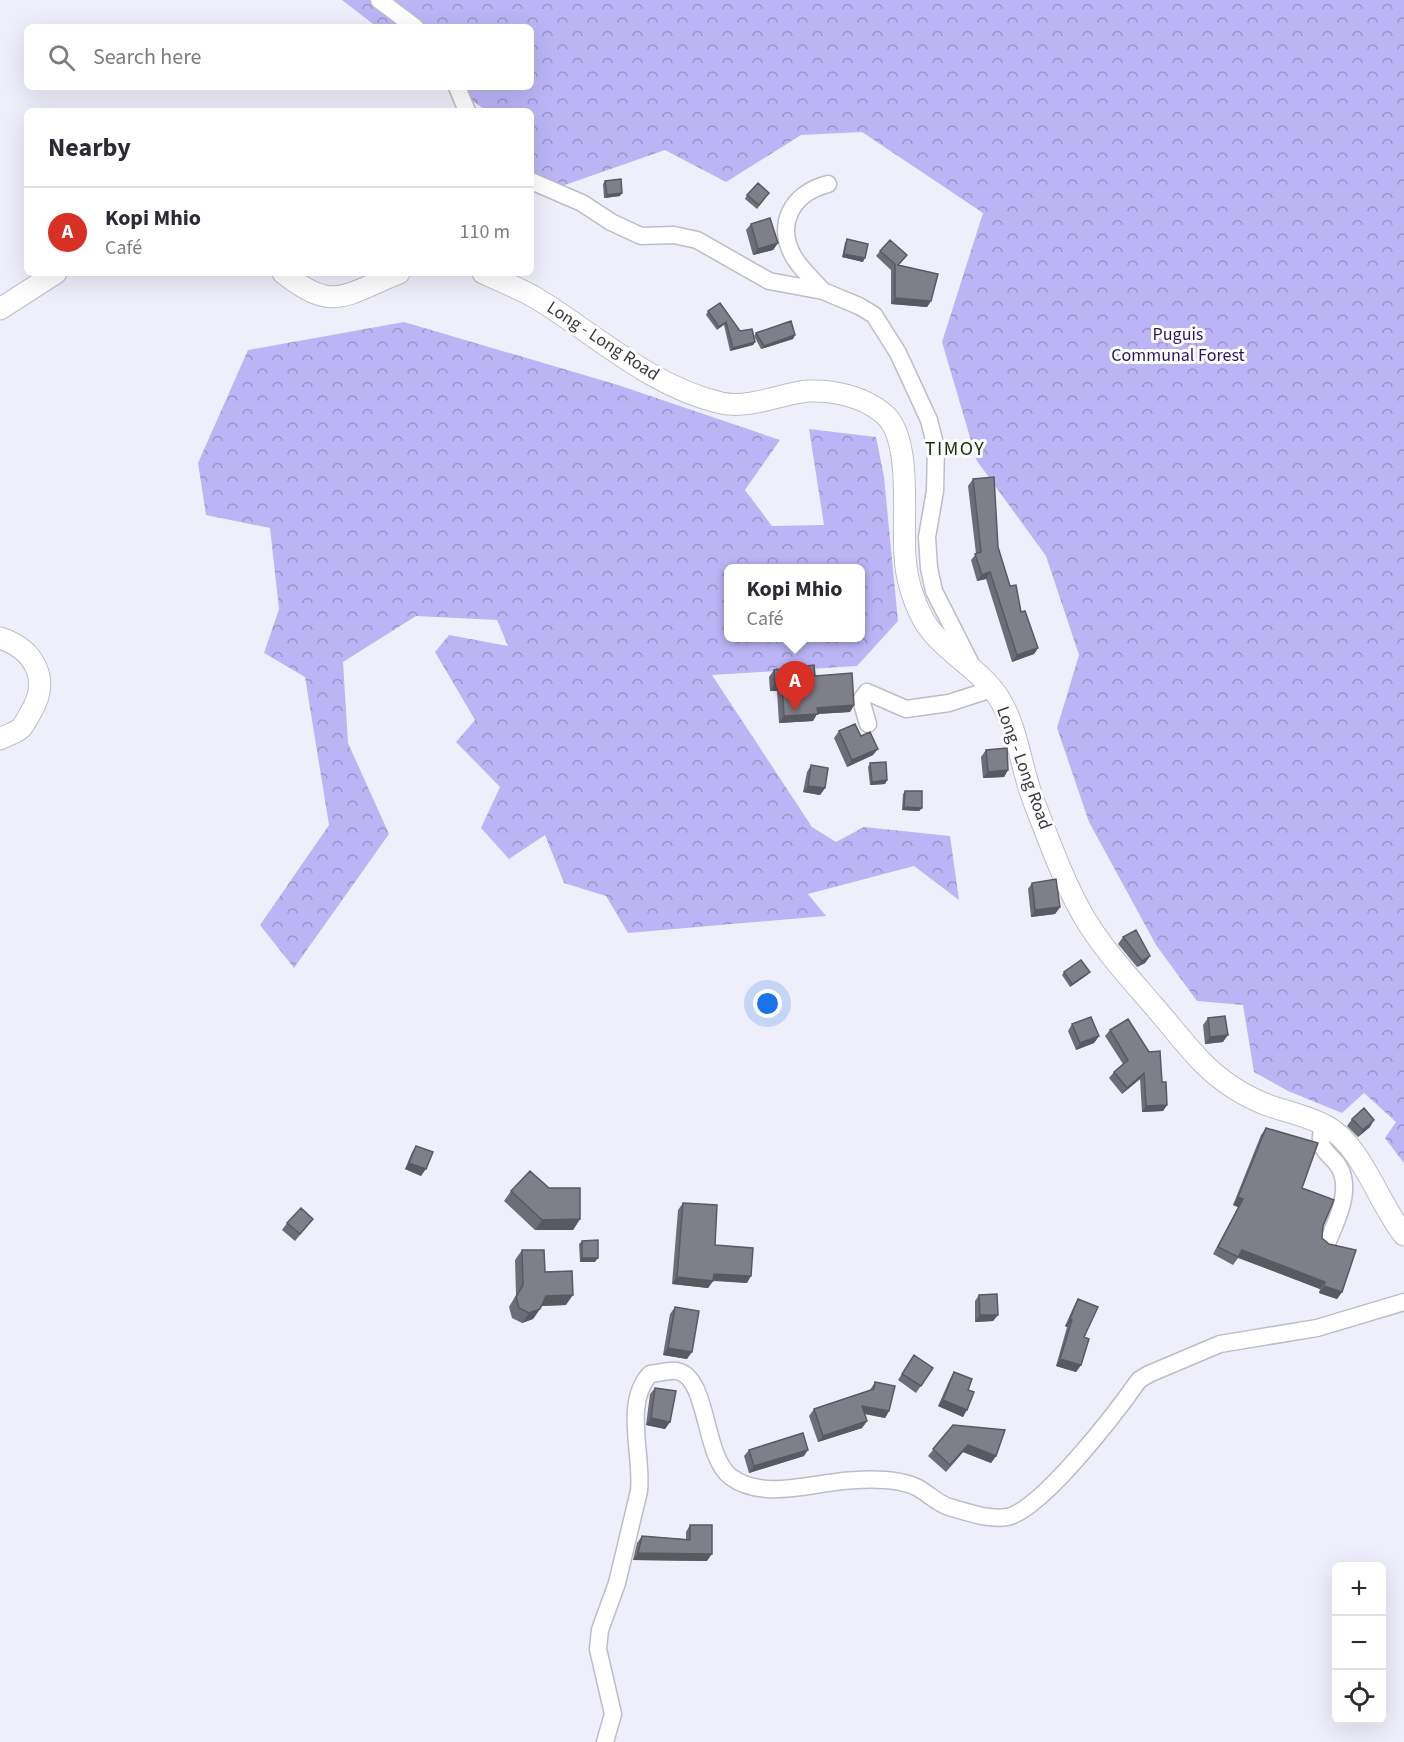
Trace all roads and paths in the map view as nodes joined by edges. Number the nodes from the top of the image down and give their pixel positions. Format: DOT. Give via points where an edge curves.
graph roads {
  1 [pos="379,0"];
  2 [pos="411,24"];
  3 [pos="458,90"];
  4 [pos="466,108"];
  5 [pos="534,182"];
  6 [pos="828,184"];
  7 [pos="51,276"];
  8 [pos="287,276"];
  9 [pos="392,276"];
  10 [pos="489,276"];
  11 [pos="823,291"];
  12 [pos="0,309"];
  13 [pos="0,638"];
  14 [pos="974,669"];
  15 [pos="992,689"];
  16 [pos="868,724"];
  17 [pos="0,739"];
  18 [pos="1324,1125"];
  19 [pos="1404,1234"];
  20 [pos="1328,1241"];
  21 [pos="1404,1302"];
  22 [pos="605,1742"];
  1 -- 2 [label="street"];
  3 -- 4 [label="street"];
  5 -- 11 [label="street" via="582,203 641,236 674,235 697,240 769,280"];
  6 -- 11 [label="street" via="811,188 793,203 788,215 788,242 794,258"];
  7 -- 12 [label="main road"];
  8 -- 9 [label="main road" via="306,291 327,298 339,298"];
  10 -- 14 [label="main road, Long - Long Road" via="534,297 624,358 699,395 723,403 743,404 808,391 835,393 866,401 888,417 901,442 905,560 912,592 924,620 936,635"];
  11 -- 14 [label="street" via="874,315 898,353 929,420 936,448 935,491 927,537 929,568 934,591"];
  13 -- 17 [label="main road" via="27,651 37,667 40,686 36,705 22,727"];
  14 -- 15 [label="main road, Long - Long Road"];
  15 -- 16 [label="street" via="949,703 906,709 867,692 861,700"];
  15 -- 18 [label="main road, Long - Long Road" via="1012,727 1034,802 1083,915 1110,956 1200,1060 1228,1086"];
  18 -- 19 [label="main road, Long - Long Road" via="1341,1137 1354,1154"];
  18 -- 20 [label="street" via="1319,1137 1321,1147 1343,1174 1345,1186 1340,1214"];
  21 -- 22 [label="street" via="1317,1328 1220,1344 1149,1374 1139,1380 1044,1492 1007,1517 969,1513 939,1503 916,1487 883,1480 843,1480 766,1489 749,1486 731,1478 715,1459 700,1399 685,1375 679,1371 650,1374 639,1389 639,1491 617,1583 600,1630 598,1649 613,1714"];
}
